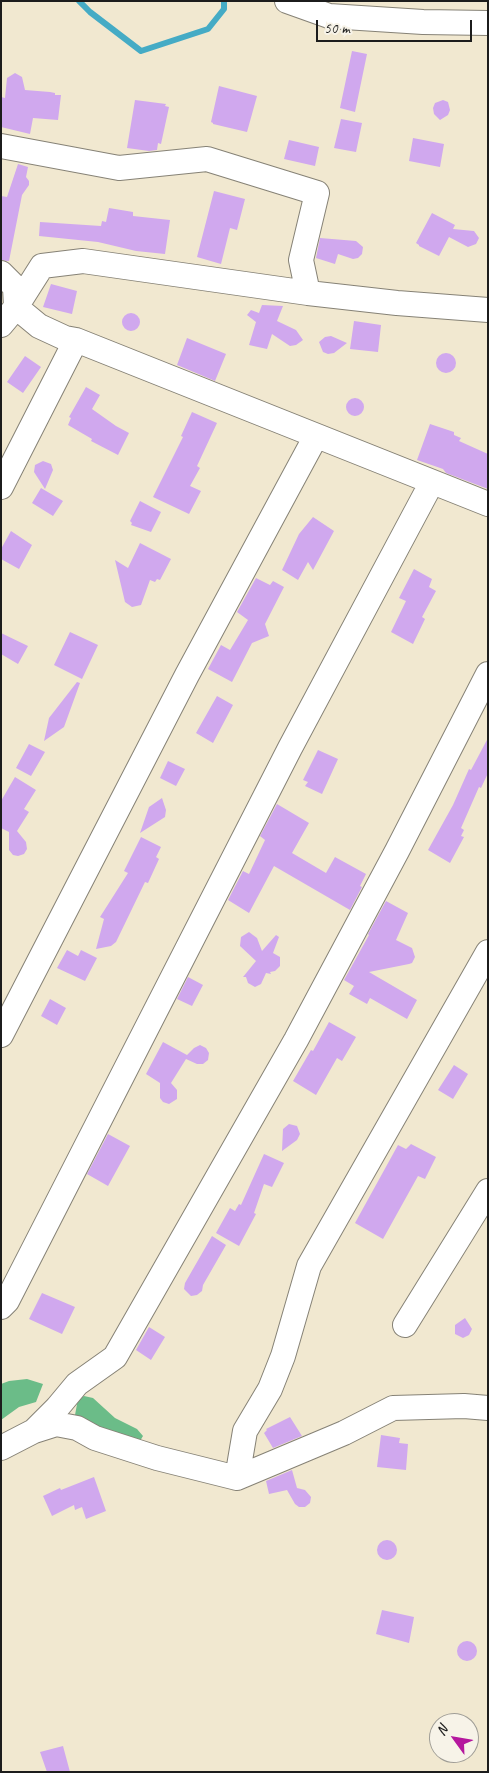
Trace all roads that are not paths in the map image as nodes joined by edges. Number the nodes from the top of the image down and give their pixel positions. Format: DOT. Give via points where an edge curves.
graph roads {
  1 [pos="288,1"];
  2 [pos="488,23"];
  3 [pos="1,146"];
  4 [pos="1,273"];
  5 [pos="308,293"];
  6 [pos="16,307"];
  7 [pos="488,310"];
  8 [pos="1,325"];
  9 [pos="76,340"];
  10 [pos="316,436"];
  11 [pos="432,482"];
  12 [pos="1,487"];
  13 [pos="488,504"];
  14 [pos="488,674"];
  15 [pos="488,952"];
  16 [pos="1,1035"];
  17 [pos="488,1191"];
  18 [pos="3,1304"];
  19 [pos="405,1325"];
  20 [pos="488,1408"];
  21 [pos="34,1431"];
  22 [pos="1,1448"];
  23 [pos="237,1478"];
  1 -- 2 [label="street" via="328,16"];
  3 -- 5 [label="street" via="119,168 207,159 317,193 301,260"];
  4 -- 6 [label="street" via="14,286"];
  5 -- 6 [label="street" via="83,261 42,266"];
  5 -- 7 [label="street"];
  6 -- 8 [label="street"];
  6 -- 9 [label="street" via="39,326"];
  9 -- 10 [label="street"];
  9 -- 12 [label="street"];
  10 -- 11 [label="street"];
  10 -- 16 [label="street"];
  11 -- 13 [label="street"];
  11 -- 18 [label="street" via="290,748"];
  14 -- 21 [label="street" via="296,1040 115,1357 77,1384"];
  15 -- 23 [label="street" via="309,1266 283,1356 270,1389 245,1431"];
  17 -- 19 [label="street"];
  20 -- 23 [label="street" via="393,1408 344,1433"];
  21 -- 22 [label="street"];
  21 -- 23 [label="street" via="56,1424 77,1428 95,1438 156,1458"];
}
